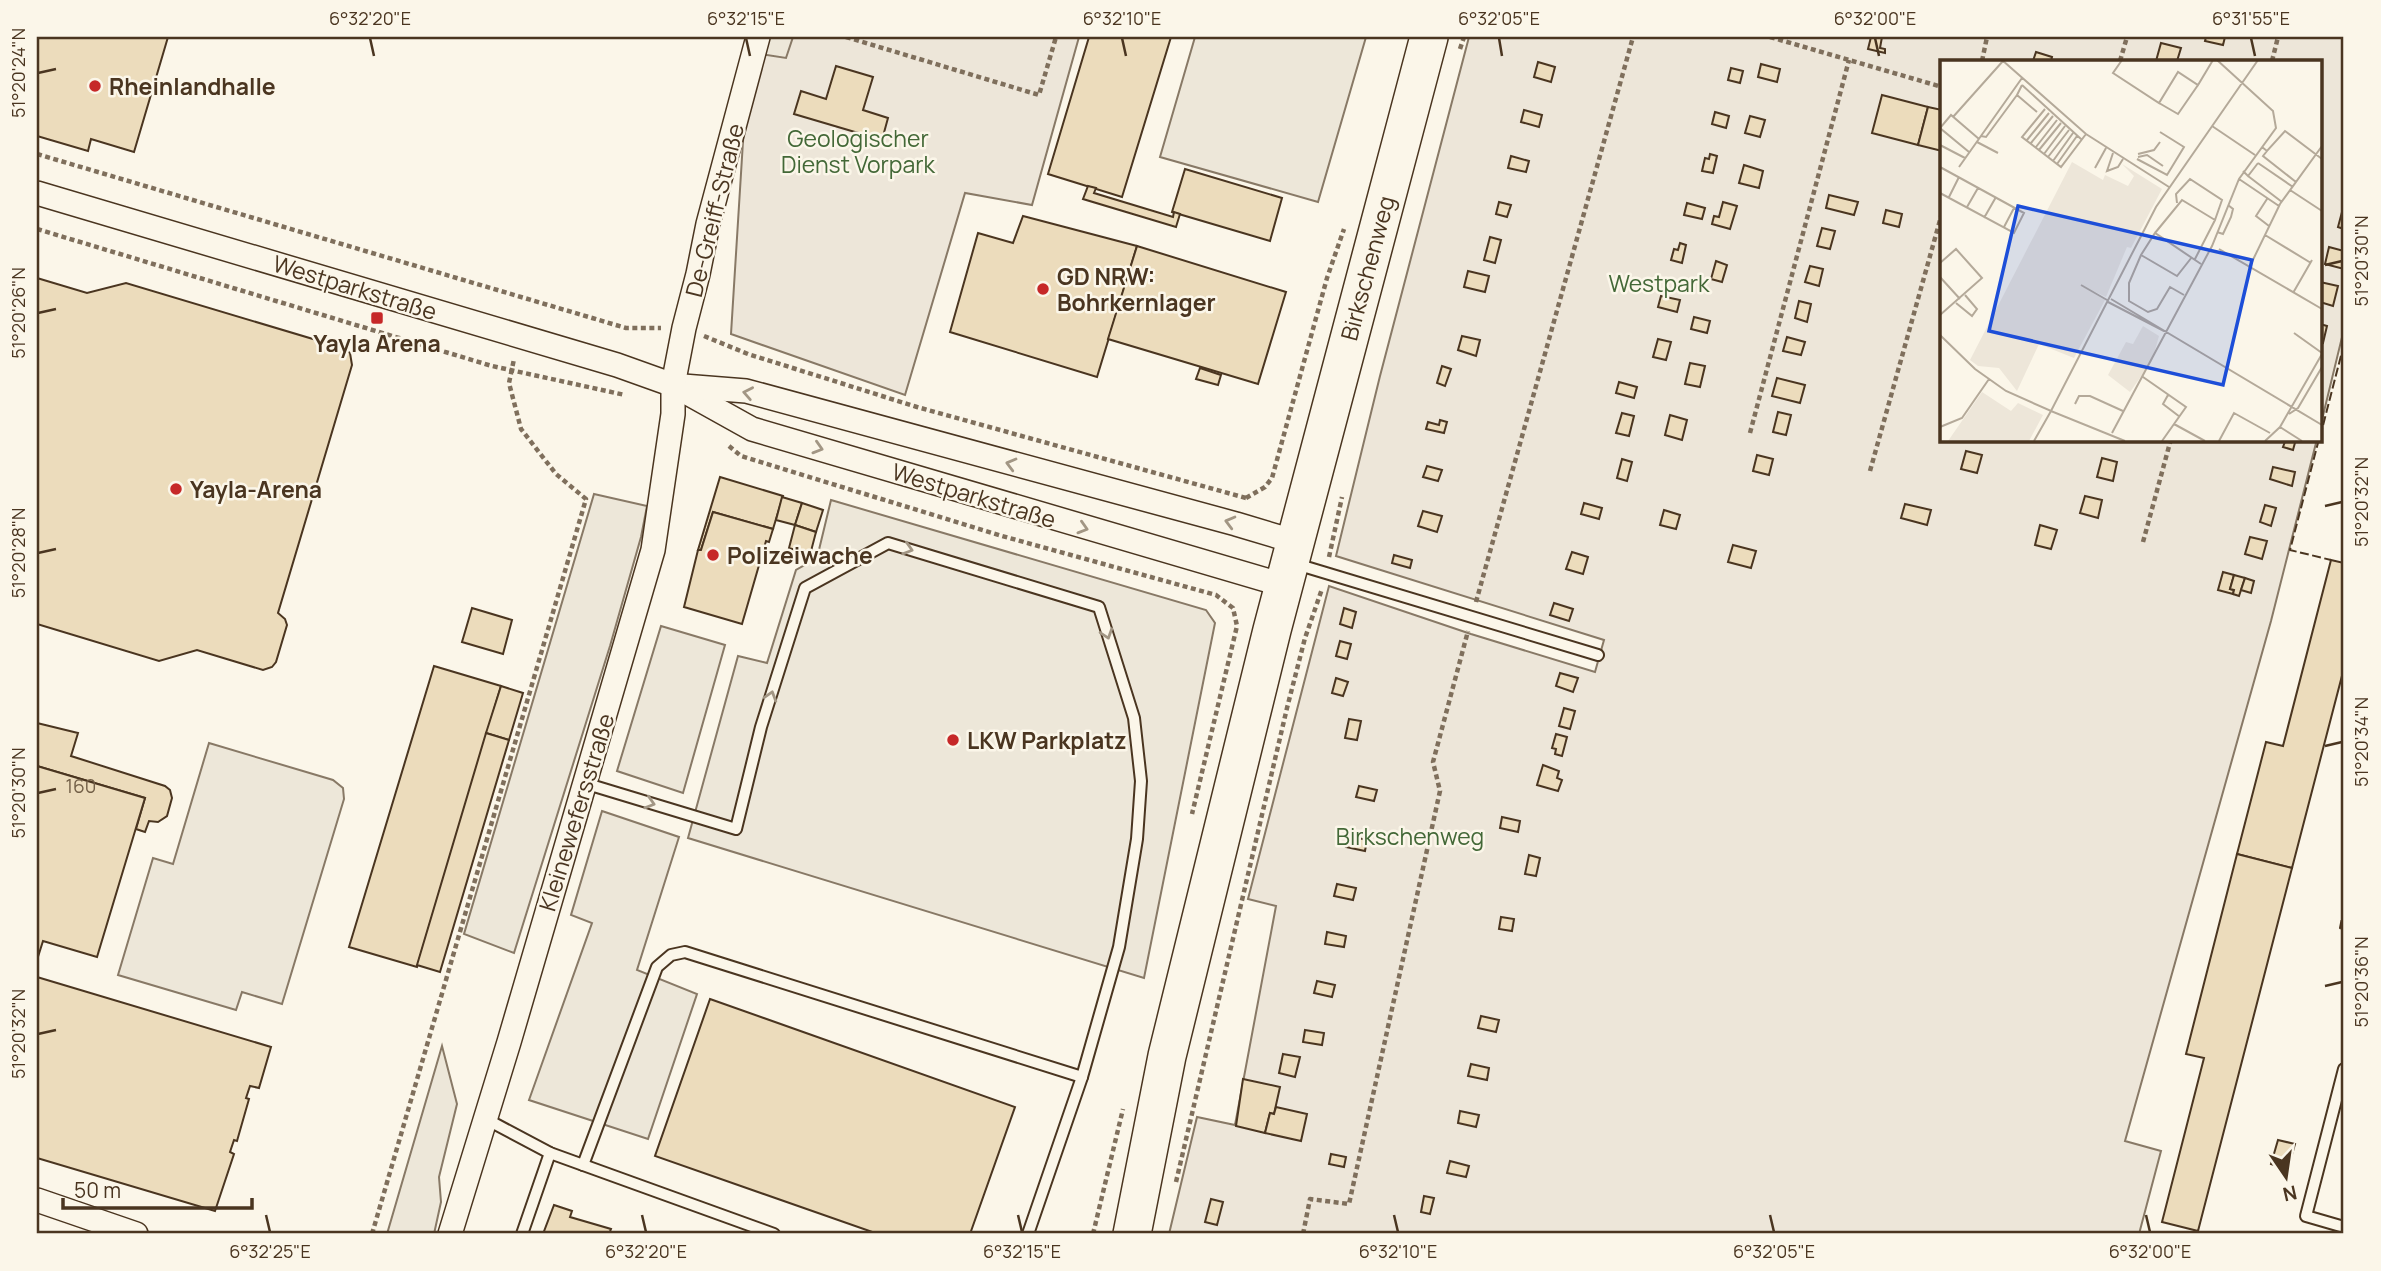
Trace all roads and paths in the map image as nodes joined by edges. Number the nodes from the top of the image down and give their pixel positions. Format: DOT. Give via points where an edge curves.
graph roads {
  1 [pos="758,37"];
  2 [pos="846,37"];
  3 [pos="1056,37"];
  4 [pos="1429,37"];
  5 [pos="1633,37"];
  6 [pos="1770,37"];
  7 [pos="1987,37"];
  8 [pos="2127,37"];
  9 [pos="2278,37"];
  10 [pos="1849,60"];
  11 [pos="1982,60"];
  12 [pos="2120,60"];
  13 [pos="2272,60"];
  14 [pos="1940,86"];
  15 [pos="37,154"];
  16 [pos="37,193"];
  17 [pos="1940,219"];
  18 [pos="1344,228"];
  19 [pos="37,229"];
  20 [pos="684,328"];
  21 [pos="518,337"];
  22 [pos="512,370"];
  23 [pos="673,385"];
  24 [pos="633,397"];
  25 [pos="1750,433"];
  26 [pos="2170,441"];
  27 [pos="1870,471"];
  28 [pos="1246,498"];
  29 [pos="1236,524"];
  30 [pos="2143,542"];
  31 [pos="1290,563"];
  32 [pos="1221,569"];
  33 [pos="1320,596"];
  34 [pos="1472,617"];
  35 [pos="1237,626"];
  36 [pos="1598,655"];
  37 [pos="584,783"];
  38 [pos="2344,1069"];
  39 [pos="1082,1077"];
  40 [pos="484,1118"];
  41 [pos="550,1153"];
  42 [pos="583,1165"];
  43 [pos="1174,1194"];
  44 [pos="37,1200"];
  45 [pos="2344,1227"];
  46 [pos="136,1234"];
  47 [pos="372,1234"];
  48 [pos="450,1234"];
  49 [pos="522,1234"];
  50 [pos="774,1234"];
  51 [pos="1028,1234"];
  52 [pos="1132,1234"];
  53 [pos="1303,1234"];
  1 -- 20 [label="street, De-Greiff-Straße"];
  2 -- 3 [label="path" via="1040,95"];
  4 -- 31 [label="main road, Birkschenweg"];
  5 -- 34 [label="path"];
  6 -- 10 [label="path"];
  7 -- 11 [label="path"];
  8 -- 12 [label="path"];
  9 -- 13 [label="path"];
  10 -- 14 [label="path"];
  10 -- 25 [label="path"];
  15 -- 20 [label="path" via="626,328"];
  16 -- 21 [label="street, Westparkstraße"];
  17 -- 27 [label="path"];
  18 -- 28 [label="path" via="1272,478"];
  19 -- 22 [label="path"];
  20 -- 23 [label="street, De-Greiff-Straße"];
  20 -- 28 [label="path" via="748,354 917,407"];
  21 -- 22 [label="path"];
  21 -- 23 [label="street, Westparkstraße"];
  22 -- 24 [label="path"];
  22 -- 47 [label="path" via="509,383 521,429 556,474 586,499"];
  29 -- 23 [label="street, Westparkstraße, one-way" via="746,391"];
  23 -- 32 [label="street, Westparkstraße, one-way" via="752,429"];
  23 -- 37 [label="street, Kleinewefersstraße" via="653,551"];
  26 -- 30 [label="path"];
  28 -- 29 [label="path"];
  29 -- 31 [label="street, Westparkstraße"];
  31 -- 32 [label="street, Westparkstraße"];
  31 -- 34 [label="lane"];
  31 -- 52 [label="main road, Birkschenweg" via="1167,1056"];
  32 -- 35 [label="path" via="1216,595 1233,608"];
  33 -- 43 [label="path" via="1290,696"];
  34 -- 36 [label="lane"];
  34 -- 53 [label="path" via="1433,762 1440,791 1349,1204 1310,1199"];
  37 -- 39 [label="lane, one-way" via="736,829 761,727 805,588 888,543 1098,607 1134,718 1141,781 1137,839 1119,947"];
  37 -- 40 [label="street, Kleinewefersstraße"];
  38 -- 45 [label="lane" via="2306,1216"];
  39 -- 42 [label="lane" via="685,952 671,955 657,967"];
  39 -- 51 [label="lane"];
  40 -- 41 [label="lane"];
  40 -- 48 [label="street, Kleinewefersstraße"];
  41 -- 42 [label="lane"];
  41 -- 49 [label="lane"];
  42 -- 50 [label="lane"];
  44 -- 46 [label="street"];
}
